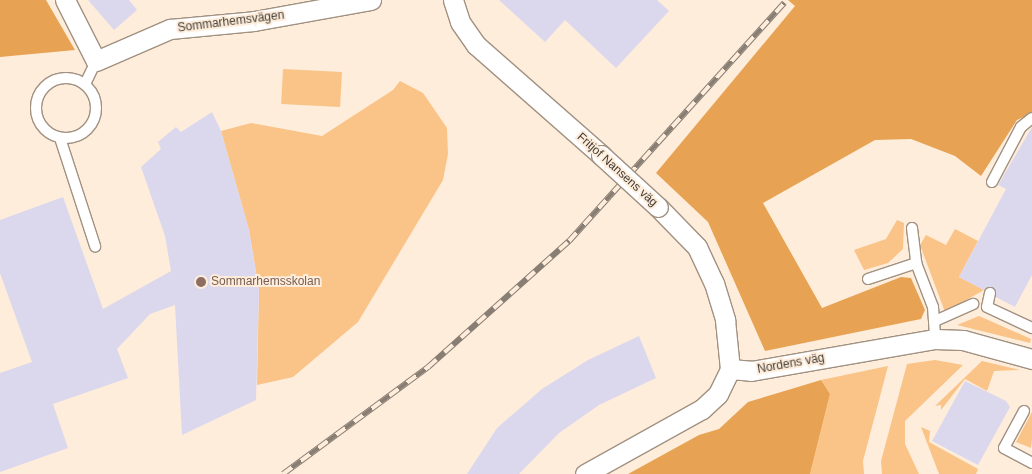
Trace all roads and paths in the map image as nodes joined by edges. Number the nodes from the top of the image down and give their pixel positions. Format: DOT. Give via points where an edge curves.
graph roads {
  1 [pos="65,0"];
  2 [pos="371,0"];
  3 [pos="453,0"];
  4 [pos="96,61"];
  5 [pos="84,84"];
  6 [pos="1032,118"];
  7 [pos="60,138"];
  8 [pos="992,182"];
  9 [pos="912,228"];
  10 [pos="95,246"];
  11 [pos="916,263"];
  12 [pos="868,279"];
  13 [pos="990,293"];
  14 [pos="973,304"];
  15 [pos="1032,328"];
  16 [pos="935,330"];
  17 [pos="1032,359"];
  18 [pos="730,369"];
  19 [pos="1024,411"];
  20 [pos="1032,463"];
  21 [pos="585,474"];
  1 -- 4 [label="street"];
  2 -- 4 [label="street, Sommarhemsvägen" via="254,22 170,28"];
  3 -- 18 [label="street, Fritjof Nansens väg, bridge" via="460,22 476,45 658,207 697,247 714,283 725,320"];
  4 -- 5 [label="lane"];
  5 -- 7 [label="lane" via="96,101 94,121 80,135"];
  5 -- 7 [label="lane" via="66,78 56,79 40,92 36,110 38,120 51,135"];
  6 -- 8 [label="lane" via="1021,127"];
  7 -- 10 [label="lane"];
  9 -- 11 [label="lane"];
  11 -- 12 [label="lane"];
  11 -- 16 [label="lane"];
  13 -- 15 [label="lane" via="987,307"];
  14 -- 16 [label="lane"];
  16 -- 17 [label="street, Nordens väg"];
  16 -- 18 [label="street, Nordens väg" via="751,371"];
  18 -- 21 [label="street" via="718,394 702,409"];
  19 -- 20 [label="lane" via="1004,448"];
}
